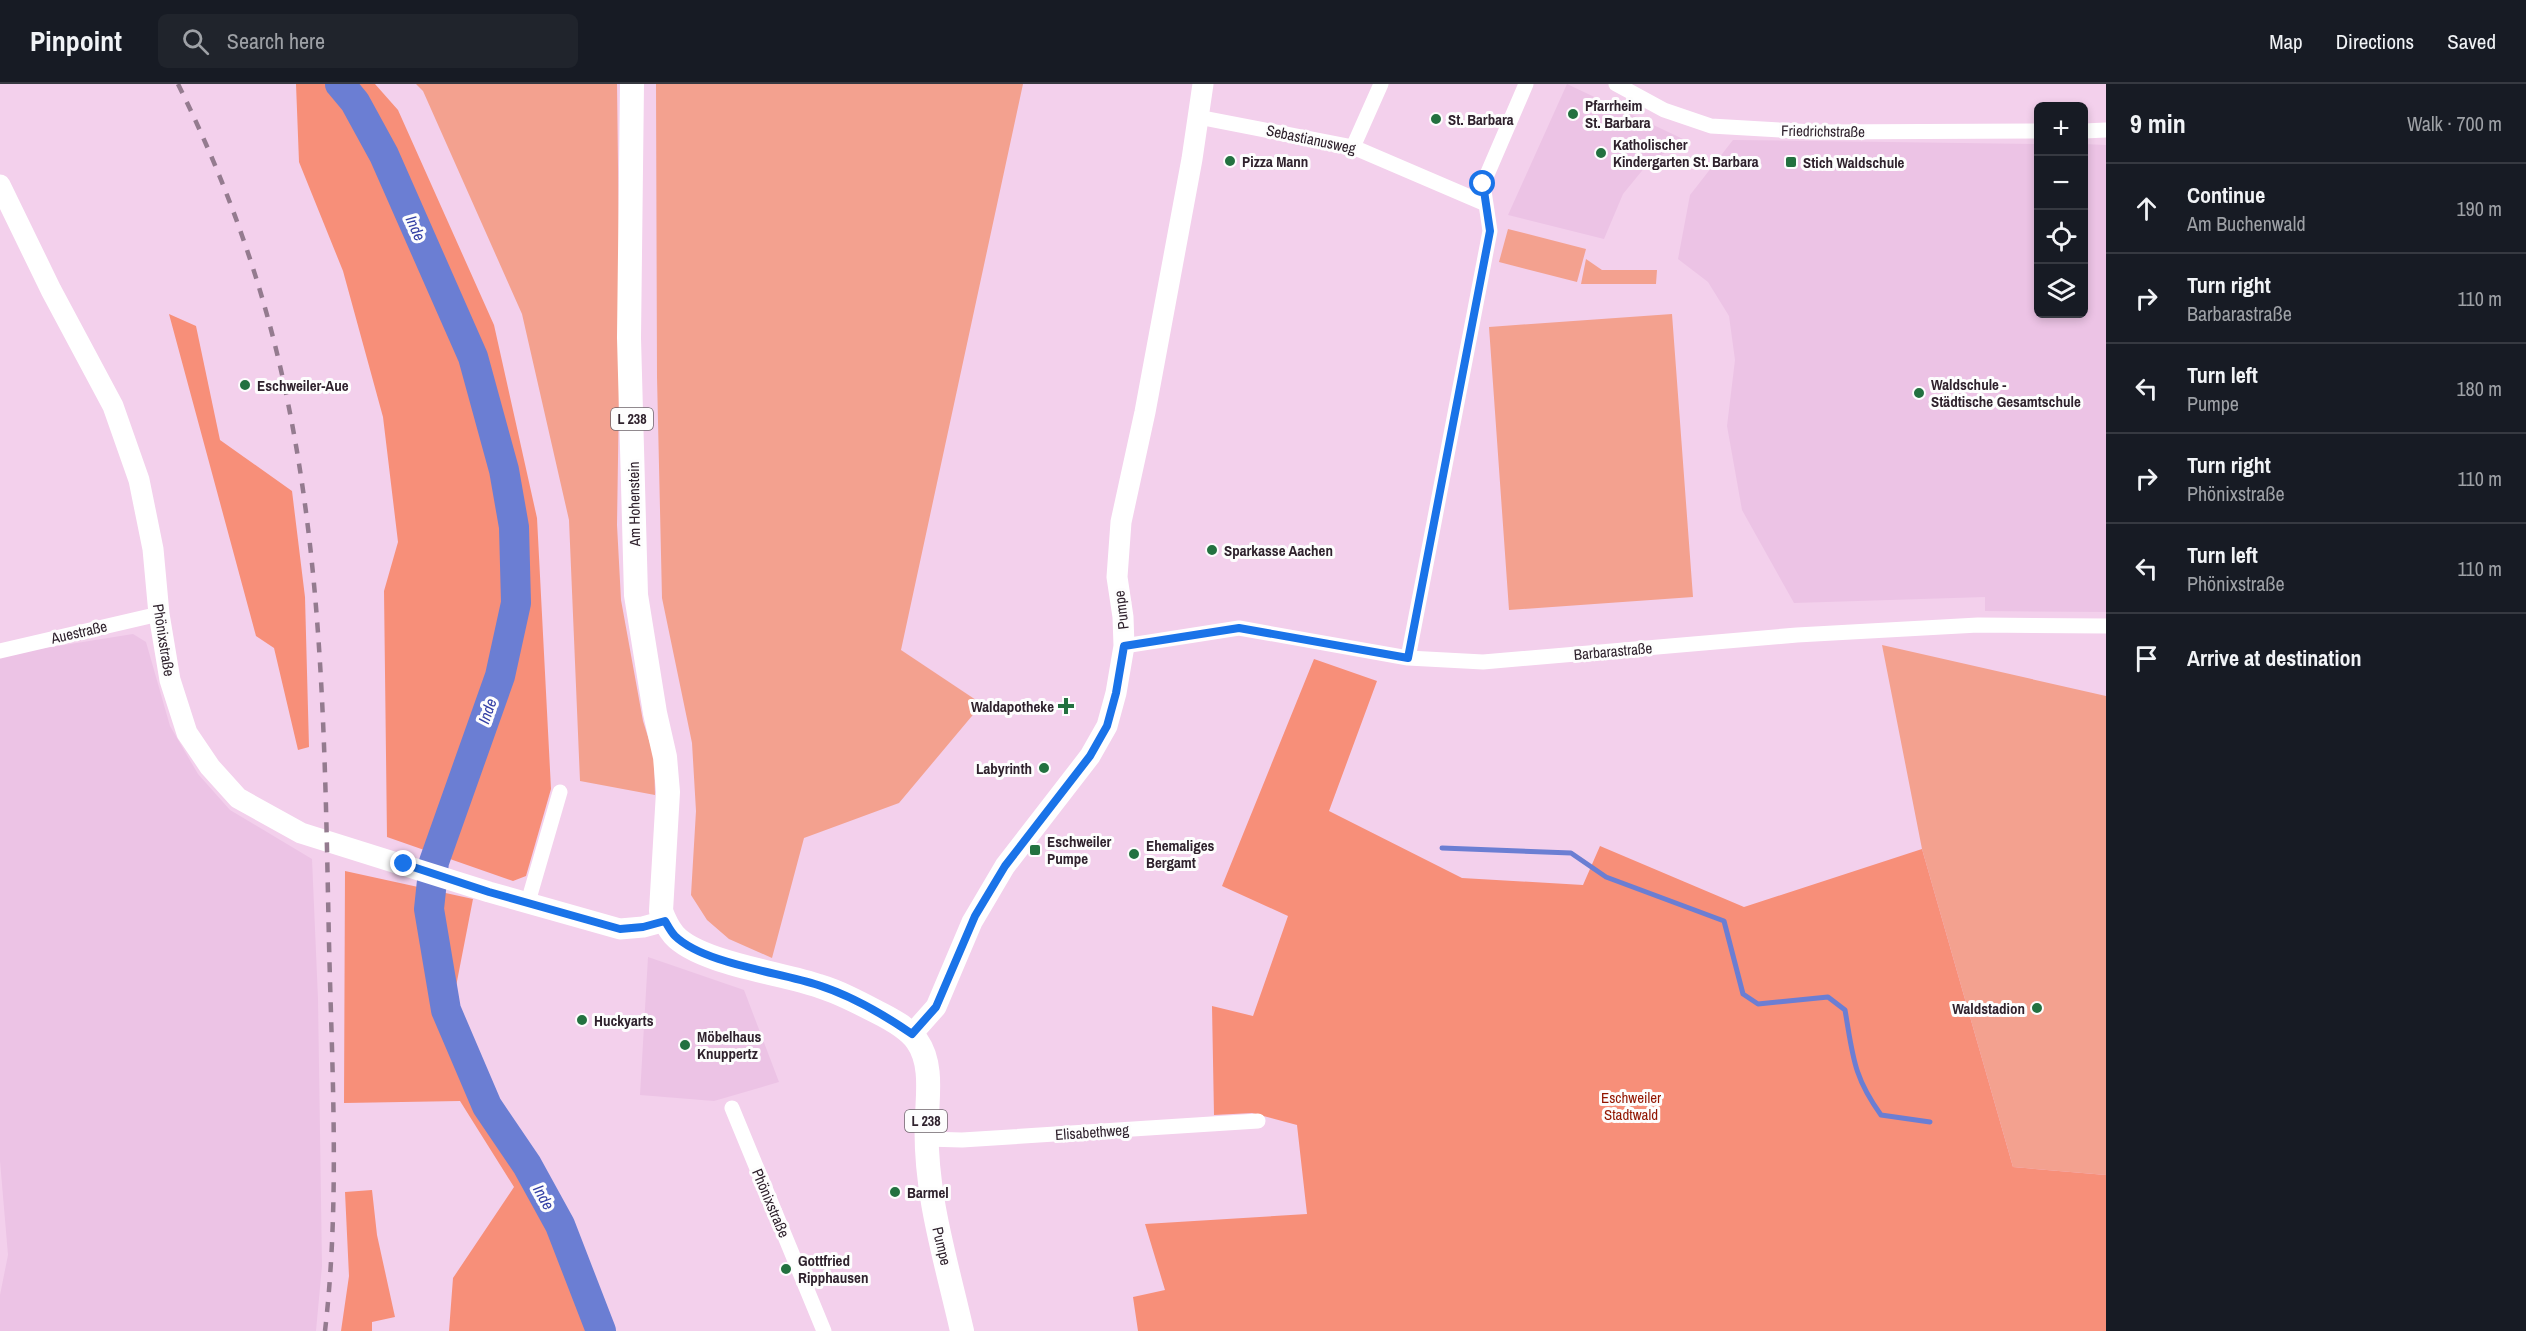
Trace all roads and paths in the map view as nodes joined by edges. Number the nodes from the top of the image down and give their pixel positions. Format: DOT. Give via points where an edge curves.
graph roads {
  1 [pos="632,84"];
  2 [pos="1203,84"];
  3 [pos="1381,84"];
  4 [pos="1526,84"];
  5 [pos="1616,84"];
  6 [pos="1198,117"];
  7 [pos="2088,130"];
  8 [pos="2106,130"];
  9 [pos="2034,131"];
  10 [pos="1353,147"];
  11 [pos="0,185"];
  12 [pos="1486,204"];
  13 [pos="159,614"];
  14 [pos="2106,626"];
  15 [pos="1124,646"];
  16 [pos="0,651"];
  17 [pos="1408,658"];
  18 [pos="560,792"];
  19 [pos="528,902"];
  20 [pos="665,921"];
  21 [pos="912,1034"];
  22 [pos="732,1108"];
  23 [pos="1258,1121"];
  24 [pos="926,1139"];
  25 [pos="824,1331"];
  26 [pos="962,1331"];
  1 -- 20 [label="main road, Am Hohenstein / L 238" via="629,338 636,595 665,758 668,792 661,894"];
  2 -- 6 [label="main road, Pumpe"];
  3 -- 10 [label="street"];
  4 -- 12 [label="street" via="1483,184"];
  5 -- 9 [label="street, Friedrichstraße" via="1664,110 1711,126 1814,132"];
  6 -- 10 [label="street, Sebastianusweg"];
  6 -- 15 [label="main road, Pumpe" via="1146,412 1121,522 1117,578"];
  7 -- 8 [label="street"];
  10 -- 12 [label="street, Sebastianusweg"];
  11 -- 13 [label="main road, Phönixstraße" via="113,406 139,480 153,549"];
  12 -- 17 [label="street" via="1490,231"];
  13 -- 16 [label="street, Auestraße"];
  13 -- 19 [label="main road, Phönixstraße" via="170,680 187,733 238,798 301,833"];
  14 -- 17 [label="street, Barbarastraße" via="1978,625 1797,635 1483,662"];
  15 -- 17 [label="street, Barbarastraße" via="1239,628"];
  15 -- 21 [label="main road, Pumpe" via="1107,726 1090,756 1005,866 975,916 936,1007"];
  18 -- 19 [label="street"];
  19 -- 20 [label="main road, Phönixstraße" via="620,929"];
  20 -- 21 [label="main road, L 238" via="674,936 690,947 819,986 886,1016"];
  21 -- 24 [label="main road, Pumpe / L 238" via="926,1065"];
  22 -- 25 [label="street, Phönixstraße"];
  23 -- 24 [label="street, Elisabethweg"];
  24 -- 26 [label="main road, Pumpe / L 238" via="934,1211"];
}
